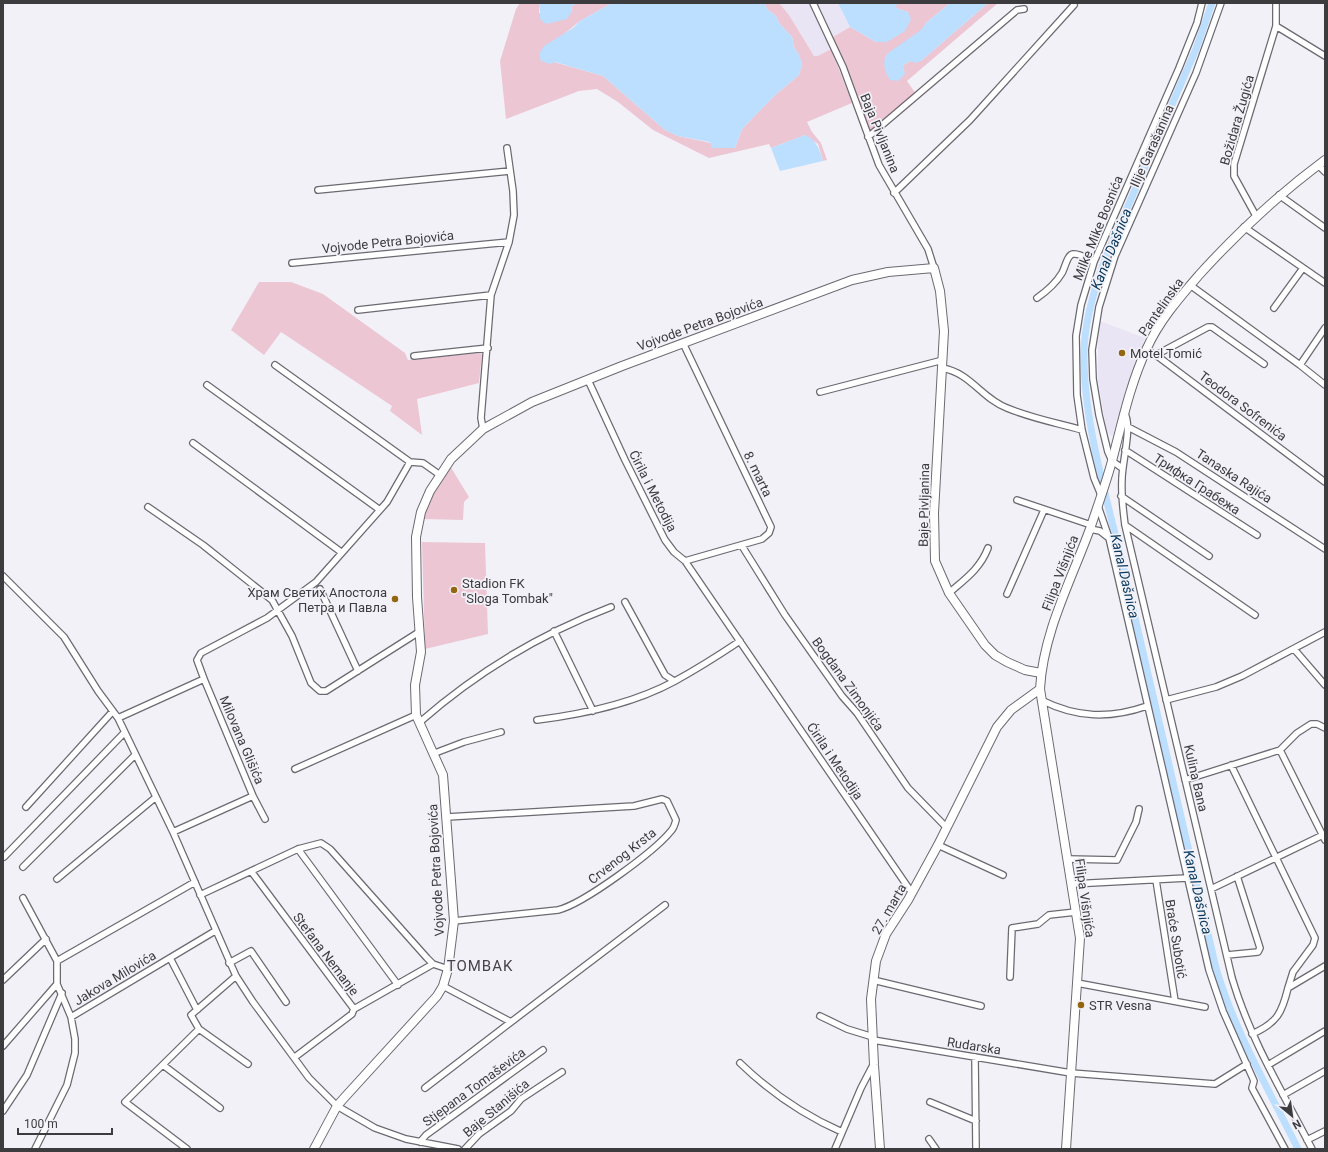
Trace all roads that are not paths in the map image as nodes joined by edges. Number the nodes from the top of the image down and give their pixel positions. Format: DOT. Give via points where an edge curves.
graph roads {
  1 [pos="813,3"];
  2 [pos="1202,3"];
  3 [pos="1221,3"];
  4 [pos="1276,3"];
  5 [pos="1074,4"];
  6 [pos="1024,9"];
  7 [pos="1276,26"];
  8 [pos="1325,56"];
  9 [pos="868,137"];
  10 [pos="507,148"];
  11 [pos="1325,160"];
  12 [pos="1318,166"];
  13 [pos="510,171"];
  14 [pos="1325,172"];
  15 [pos="318,190"];
  16 [pos="894,193"];
  17 [pos="1279,195"];
  18 [pos="1256,216"];
  19 [pos="1244,228"];
  20 [pos="1325,228"];
  21 [pos="509,242"];
  22 [pos="1094,262"];
  23 [pos="292,263"];
  24 [pos="934,268"];
  25 [pos="1302,268"];
  26 [pos="1325,283"];
  27 [pos="1190,285"];
  28 [pos="491,296"];
  29 [pos="1037,298"];
  30 [pos="1274,308"];
  31 [pos="358,310"];
  32 [pos="1325,328"];
  33 [pos="683,343"];
  34 [pos="488,348"];
  35 [pos="1146,350"];
  36 [pos="1156,355"];
  37 [pos="414,356"];
  38 [pos="943,364"];
  39 [pos="1264,364"];
  40 [pos="275,365"];
  41 [pos="1300,365"];
  42 [pos="588,380"];
  43 [pos="207,385"];
  44 [pos="1325,385"];
  45 [pos="820,392"];
  46 [pos="1124,412"];
  47 [pos="1128,427"];
  48 [pos="484,428"];
  49 [pos="1082,430"];
  50 [pos="193,443"];
  51 [pos="1125,450"];
  52 [pos="1112,461"];
  53 [pos="410,462"];
  54 [pos="1122,468"];
  55 [pos="440,475"];
  56 [pos="1325,482"];
  57 [pos="1101,495"];
  58 [pos="1122,496"];
  59 [pos="1017,500"];
  60 [pos="148,506"];
  61 [pos="1098,506"];
  62 [pos="380,510"];
  63 [pos="1044,510"];
  64 [pos="1125,525"];
  65 [pos="1091,527"];
  66 [pos="1257,535"];
  67 [pos="1110,538"];
  68 [pos="742,546"];
  69 [pos="988,548"];
  70 [pos="1325,549"];
  71 [pos="341,552"];
  72 [pos="1210,556"];
  73 [pos="685,561"];
  74 [pos="3,576"];
  75 [pos="320,589"];
  76 [pos="949,594"];
  77 [pos="1007,594"];
  78 [pos="625,602"];
  79 [pos="611,608"];
  80 [pos="278,609"];
  81 [pos="1255,615"];
  82 [pos="554,631"];
  83 [pos="419,632"];
  84 [pos="1325,632"];
  85 [pos="740,641"];
  86 [pos="1294,649"];
  87 [pos="358,671"];
  88 [pos="1041,673"];
  89 [pos="204,679"];
  90 [pos="674,681"];
  91 [pos="1325,685"];
  92 [pos="1040,689"];
  93 [pos="1041,700"];
  94 [pos="1166,700"];
  95 [pos="1147,706"];
  96 [pos="593,710"];
  97 [pos="113,711"];
  98 [pos="118,718"];
  99 [pos="418,719"];
  100 [pos="537,720"];
  101 [pos="1325,728"];
  102 [pos="124,732"];
  103 [pos="501,732"];
  104 [pos="1280,750"];
  105 [pos="435,753"];
  106 [pos="135,755"];
  107 [pos="1231,765"];
  108 [pos="295,770"];
  109 [pos="1185,780"];
  110 [pos="253,796"];
  111 [pos="156,797"];
  112 [pos="26,806"];
  113 [pos="1138,810"];
  114 [pos="447,817"];
  115 [pos="265,819"];
  116 [pos="947,828"];
  117 [pos="173,832"];
  118 [pos="1324,837"];
  119 [pos="938,845"];
  120 [pos="298,849"];
  121 [pos="3,856"];
  122 [pos="1276,858"];
  123 [pos="1068,859"];
  124 [pos="23,866"];
  125 [pos="251,871"];
  126 [pos="1003,875"];
  127 [pos="1237,876"];
  128 [pos="1187,878"];
  129 [pos="57,879"];
  130 [pos="1156,880"];
  131 [pos="194,882"];
  132 [pos="1072,884"];
  133 [pos="1211,889"];
  134 [pos="912,893"];
  135 [pos="200,895"];
  136 [pos="23,898"];
  137 [pos="666,905"];
  138 [pos="1076,912"];
  139 [pos="454,921"];
  140 [pos="215,931"];
  141 [pos="46,939"];
  142 [pos="1227,955"];
  143 [pos="170,958"];
  144 [pos="57,961"];
  145 [pos="229,962"];
  146 [pos="433,964"];
  147 [pos="1325,966"];
  148 [pos="448,969"];
  149 [pos="236,976"];
  150 [pos="1010,977"];
  151 [pos="3,980"];
  152 [pos="873,980"];
  153 [pos="57,984"];
  154 [pos="1077,984"];
  155 [pos="398,985"];
  156 [pos="443,986"];
  157 [pos="1288,988"];
  158 [pos="62,993"];
  159 [pos="1176,1001"];
  160 [pos="286,1002"];
  161 [pos="981,1006"];
  162 [pos="1205,1007"];
  163 [pos="354,1009"];
  164 [pos="197,1010"];
  165 [pos="820,1016"];
  166 [pos="71,1017"];
  167 [pos="511,1022"];
  168 [pos="200,1029"];
  169 [pos="1325,1031"];
  170 [pos="1252,1034"];
  171 [pos="873,1039"];
  172 [pos="3,1046"];
  173 [pos="543,1050"];
  174 [pos="295,1057"];
  175 [pos="975,1057"];
  176 [pos="740,1063"];
  177 [pos="248,1064"];
  178 [pos="1247,1064"];
  179 [pos="163,1065"];
  180 [pos="874,1065"];
  181 [pos="1268,1065"];
  182 [pos="1325,1071"];
  183 [pos="562,1072"];
  184 [pos="1071,1073"];
  185 [pos="425,1088"];
  186 [pos="1283,1095"];
  187 [pos="930,1102"];
  188 [pos="337,1106"];
  189 [pos="220,1108"];
  190 [pos="3,1111"];
  191 [pos="976,1121"];
  192 [pos="1325,1131"];
  193 [pos="842,1132"];
  194 [pos="929,1139"];
  195 [pos="1307,1140"];
  196 [pos="420,1142"];
  197 [pos="35,1149"];
  198 [pos="187,1149"];
  199 [pos="314,1149"];
  200 [pos="458,1149"];
  201 [pos="465,1149"];
  202 [pos="835,1149"];
  203 [pos="880,1149"];
  204 [pos="936,1149"];
  205 [pos="976,1149"];
  206 [pos="1066,1149"];
  207 [pos="1285,1149"];
  208 [pos="1312,1149"];
  1 -- 9 [label="street, Baja Pivljanina" via="843,67"];
  2 -- 22 [label="street, Milke Mike Bosnića" via="1179,68"];
  3 -- 52 [label="street, Ilije Garašanina" via="1196,73 1115,256 1099,307 1092,350 1093,379 1104,441"];
  4 -- 7 [label="street, Božidara Žugića"];
  5 -- 16 [label="street" via="970,120"];
  6 -- 9 [label="street" via="1017,10 1007,18"];
  7 -- 8 [label="street"];
  7 -- 18 [label="street, Božidara Žugića" via="1234,164 1234,176"];
  9 -- 16 [label="street, Baja Pivljanina"];
  10 -- 13 [label="street"];
  11 -- 12 [label="street, Pantelinska"];
  12 -- 14 [label="street"];
  12 -- 17 [label="street, Pantelinska"];
  13 -- 15 [label="street"];
  13 -- 21 [label="street" via="514,214"];
  16 -- 24 [label="street, Baja Pivljanina" via="928,249"];
  17 -- 18 [label="street, Pantelinska"];
  17 -- 20 [label="street"];
  18 -- 19 [label="street, Pantelinska"];
  19 -- 25 [label="street"];
  19 -- 27 [label="street, Pantelinska"];
  21 -- 23 [label="street, Vojvode Petra Bojovića"];
  21 -- 28 [label="street"];
  22 -- 29 [label="street" via="1073,254 1062,273"];
  22 -- 49 [label="street, Milke Mike Bosnića" via="1081,305 1076,336 1077,395"];
  24 -- 33 [label="street, Vojvode Petra Bojovića" via="888,272 852,280"];
  24 -- 38 [label="street, Baje Pivljanina" via="943,315"];
  25 -- 26 [label="street"];
  25 -- 30 [label="street"];
  27 -- 35 [label="street, Pantelinska" via="1167,314"];
  27 -- 41 [label="street"];
  28 -- 31 [label="street"];
  28 -- 34 [label="street"];
  32 -- 41 [label="street"];
  33 -- 42 [label="street, Vojvode Petra Bojovića"];
  33 -- 68 [label="street, 8. marta" via="770,525 771,530 767,536"];
  34 -- 37 [label="street"];
  34 -- 48 [label="street" via="481,418"];
  35 -- 36 [label="street, Teodora Sofrenića"];
  35 -- 46 [label="street, Pantelinska"];
  36 -- 39 [label="street, Pantelinska" via="1212,327"];
  36 -- 56 [label="street, Teodora Sofrenića"];
  38 -- 45 [label="street"];
  38 -- 49 [label="street" via="962,375 990,400 1007,408"];
  38 -- 76 [label="street, Baje Pivljanina" via="938,414 934,540 936,561"];
  40 -- 53 [label="street"];
  41 -- 44 [label="street"];
  42 -- 48 [label="street, Vojvode Petra Bojovića" via="547,395"];
  42 -- 73 [label="street, Ćirila i Metodija" via="665,540"];
  43 -- 62 [label="street"];
  46 -- 47 [label="street, Kulina Bana"];
  46 -- 52 [label="street, Pantelinska"];
  47 -- 51 [label="street, Kulina Bana"];
  47 -- 70 [label="street, Tanaska Rajića" via="1176,452"];
  48 -- 55 [label="street, Vojvode Petra Bojovića" via="451,459"];
  49 -- 57 [label="street, Milke Mike Bosnića"];
  50 -- 71 [label="street"];
  51 -- 54 [label="street, Kulina Bana"];
  51 -- 66 [label="street, Трифка Грабежа"];
  52 -- 54 [label="street"];
  52 -- 57 [label="street, Pantelinska"];
  53 -- 55 [label="street" via="423,463"];
  53 -- 62 [label="street"];
  54 -- 58 [label="street, Kulina Bana"];
  55 -- 83 [label="street, Vojvode Petra Bojovića" via="424,505 417,526"];
  57 -- 61 [label="street, Filipa Višnjića"];
  58 -- 64 [label="street, Kulina Bana"];
  58 -- 72 [label="street"];
  59 -- 63 [label="street, Filipa Višnjića"];
  60 -- 80 [label="street" via="256,586"];
  61 -- 65 [label="street, Filipa Višnjića"];
  61 -- 67 [label="street"];
  62 -- 71 [label="street"];
  63 -- 65 [label="street, Filipa Višnjića"];
  63 -- 77 [label="street"];
  64 -- 81 [label="street"];
  64 -- 94 [label="street, Kulina Bana"];
  65 -- 67 [label="street"];
  65 -- 88 [label="street, Filipa Višnjića" via="1052,628"];
  67 -- 95 [label="street"];
  68 -- 73 [label="street, 8. marta"];
  68 -- 116 [label="street, Bogdana Zimonjića" via="785,615 908,788"];
  69 -- 76 [label="street" via="983,560 972,574"];
  71 -- 80 [label="street" via="316,582"];
  73 -- 85 [label="street, Ćirila i Metodija"];
  74 -- 97 [label="street" via="64,637"];
  75 -- 87 [label="street"];
  76 -- 88 [label="street, Baje Pivljanina" via="975,633 994,655 1025,670"];
  78 -- 90 [label="street" via="665,675"];
  79 -- 82 [label="street"];
  80 -- 87 [label="street" via="314,688 326,691"];
  80 -- 89 [label="street, Milovana Glišića" via="252,628 201,653 197,660"];
  82 -- 96 [label="street"];
  82 -- 99 [label="street" via="483,672"];
  83 -- 87 [label="street"];
  83 -- 99 [label="street, Vojvode Petra Bojovića" via="421,652 415,685"];
  84 -- 86 [label="street"];
  85 -- 90 [label="street"];
  85 -- 134 [label="street, Ćirila i Metodija"];
  86 -- 91 [label="street"];
  86 -- 94 [label="street" via="1216,687"];
  88 -- 92 [label="street, Filipa Višnjića"];
  89 -- 98 [label="street"];
  89 -- 110 [label="street, Milovana Glišića"];
  90 -- 96 [label="street" via="643,695"];
  92 -- 93 [label="street, Filipa Višnjića"];
  92 -- 116 [label="street, 27. marta" via="1011,710 997,727"];
  93 -- 95 [label="street" via="1055,707 1085,715 1117,714"];
  93 -- 123 [label="street, Filipa Višnjića"];
  94 -- 109 [label="street, Kulina Bana"];
  95 -- 128 [label="street"];
  96 -- 100 [label="street"];
  97 -- 98 [label="street"];
  97 -- 112 [label="street"];
  98 -- 102 [label="street"];
  99 -- 105 [label="street, Vojvode Petra Bojovića"];
  99 -- 108 [label="street"];
  101 -- 104 [label="street" via="1311,724 1297,733"];
  102 -- 106 [label="street"];
  102 -- 121 [label="street"];
  103 -- 105 [label="street"];
  104 -- 107 [label="street"];
  104 -- 118 [label="street"];
  105 -- 114 [label="street, Vojvode Petra Bojovića" via="443,775"];
  106 -- 111 [label="street"];
  106 -- 124 [label="street"];
  107 -- 109 [label="street"];
  107 -- 122 [label="street"];
  109 -- 133 [label="street, Kulina Bana"];
  110 -- 115 [label="street"];
  110 -- 117 [label="street, Milovana Glišića"];
  111 -- 117 [label="street"];
  111 -- 129 [label="street"];
  113 -- 123 [label="street" via="1136,822 1117,860"];
  114 -- 139 [label="street, Vojvode Petra Bojovića"];
  114 -- 139 [label="street, Crvenog Krsta" via="634,806 662,799 667,801 676,820 671,832 654,847 574,905 558,910"];
  116 -- 119 [label="street, 27. marta"];
  117 -- 131 [label="street"];
  118 -- 122 [label="street"];
  119 -- 126 [label="street"];
  119 -- 134 [label="street, 27. marta"];
  120 -- 125 [label="street"];
  120 -- 146 [label="street" via="321,843 330,849"];
  120 -- 155 [label="street"];
  122 -- 127 [label="street"];
  122 -- 157 [label="street" via="1315,938 1313,945 1292,972"];
  123 -- 132 [label="street, Filipa Višnjića"];
  125 -- 135 [label="street"];
  125 -- 163 [label="street, Stefana Nemanje"];
  127 -- 133 [label="street"];
  127 -- 142 [label="street" via="1260,948 1258,952"];
  128 -- 130 [label="street"];
  128 -- 178 [label="street" via="1209,970 1223,1011"];
  130 -- 132 [label="street"];
  130 -- 159 [label="street, Braće Subotić"];
  131 -- 135 [label="street"];
  131 -- 144 [label="street"];
  132 -- 138 [label="street, Filipa Višnjića"];
  133 -- 142 [label="street, Kulina Bana"];
  134 -- 152 [label="street, 27. marta" via="886,934 876,961"];
  135 -- 140 [label="street"];
  136 -- 141 [label="street"];
  137 -- 167 [label="street"];
  138 -- 150 [label="street" via="1049,916 1038,924 1012,928"];
  138 -- 154 [label="street, Filipa Višnjića" via="1080,938"];
  139 -- 148 [label="street, Vojvode Petra Bojovića"];
  140 -- 143 [label="street, Jakova Milovića"];
  140 -- 145 [label="street"];
  141 -- 144 [label="street"];
  141 -- 151 [label="street"];
  142 -- 170 [label="street, Kulina Bana"];
  143 -- 164 [label="street, Jakova Milovića"];
  143 -- 166 [label="street, Jakova Milovića"];
  144 -- 153 [label="street"];
  145 -- 149 [label="street"];
  145 -- 160 [label="street" via="251,952"];
  146 -- 148 [label="street"];
  146 -- 155 [label="street, Stefana Nemanje"];
  147 -- 157 [label="street"];
  148 -- 156 [label="street, Vojvode Petra Bojovića"];
  149 -- 164 [label="street"];
  149 -- 174 [label="street"];
  152 -- 161 [label="street"];
  152 -- 171 [label="street, 27. marta"];
  153 -- 158 [label="street"];
  153 -- 172 [label="street"];
  154 -- 159 [label="street"];
  154 -- 184 [label="street, Filipa Višnjića"];
  155 -- 163 [label="street, Stefana Nemanje"];
  156 -- 167 [label="street"];
  156 -- 188 [label="street, Vojvode Petra Bojovića" via="430,1005"];
  157 -- 170 [label="street" via="1281,1013 1268,1025"];
  158 -- 166 [label="street"];
  158 -- 190 [label="street" via="27,1075"];
  159 -- 162 [label="street"];
  163 -- 174 [label="street" via="352,1014"];
  164 -- 168 [label="street, Jakova Milovića" via="191,1015"];
  165 -- 171 [label="street"];
  166 -- 197 [label="street" via="75,1053 71,1074"];
  167 -- 185 [label="street"];
  168 -- 177 [label="street"];
  168 -- 179 [label="street"];
  169 -- 181 [label="street"];
  170 -- 181 [label="street, Kulina Bana"];
  171 -- 175 [label="street, Rudarska"];
  171 -- 180 [label="street, 27. marta"];
  173 -- 196 [label="street, Stjepana Tomaševića" via="426,1135"];
  174 -- 188 [label="street" via="310,1078"];
  175 -- 184 [label="street, Rudarska"];
  175 -- 191 [label="street"];
  176 -- 193 [label="street" via="788,1103 811,1118"];
  178 -- 184 [label="street, Rudarska" via="1215,1084"];
  178 -- 207 [label="street" via="1254,1080 1252,1088"];
  179 -- 189 [label="street"];
  179 -- 198 [label="street" via="125,1102"];
  180 -- 193 [label="street"];
  180 -- 203 [label="street, 27. marta"];
  181 -- 186 [label="street, Kulina Bana"];
  182 -- 186 [label="street"];
  183 -- 201 [label="street, Baje Stanišića" via="521,1099"];
  184 -- 206 [label="street, Filipa Višnjića"];
  186 -- 195 [label="street, Kulina Bana"];
  187 -- 191 [label="street"];
  188 -- 196 [label="street, Baje Stanišića" via="375,1128"];
  188 -- 199 [label="street, Vojvode Petra Bojovića"];
  191 -- 205 [label="street"];
  192 -- 195 [label="street"];
  193 -- 202 [label="street"];
  194 -- 204 [label="street"];
  195 -- 208 [label="street, Kulina Bana"];
  196 -- 200 [label="street, Baje Stanišića"];
}
